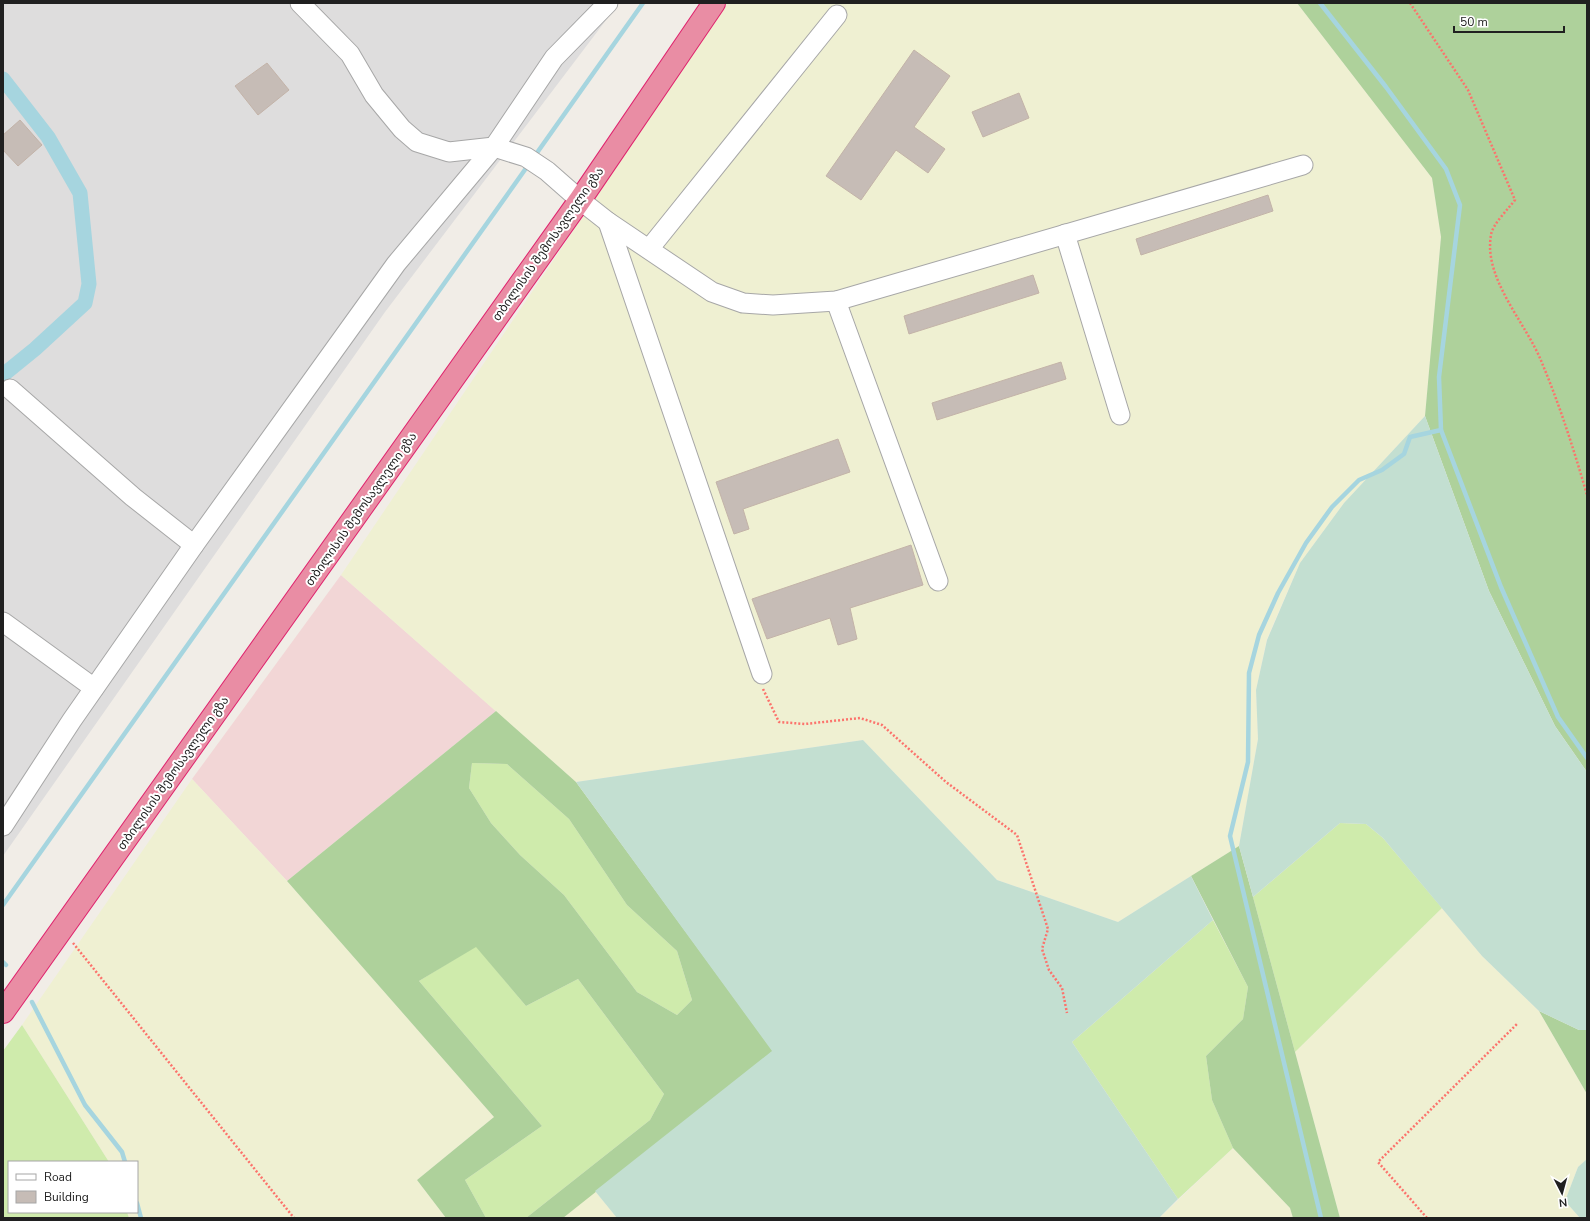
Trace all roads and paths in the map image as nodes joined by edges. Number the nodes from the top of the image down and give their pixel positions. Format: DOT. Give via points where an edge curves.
graph roads {
  1 [pos="300,3"];
  2 [pos="608,3"];
  3 [pos="714,3"];
  4 [pos="1410,3"];
  5 [pos="837,15"];
  6 [pos="494,147"];
  7 [pos="1303,165"];
  8 [pos="580,200"];
  9 [pos="608,222"];
  10 [pos="1065,234"];
  11 [pos="649,249"];
  12 [pos="836,301"];
  13 [pos="10,389"];
  14 [pos="1120,415"];
  15 [pos="1587,496"];
  16 [pos="194,545"];
  17 [pos="938,581"];
  18 [pos="3,622"];
  19 [pos="762,674"];
  20 [pos="94,688"];
  21 [pos="3,826"];
  22 [pos="62,930"];
  23 [pos="3,1012"];
  24 [pos="1067,1013"];
  25 [pos="1517,1024"];
  26 [pos="294,1218"];
  27 [pos="1427,1218"];
  1 -- 6 [label="street" via="350,54 374,95 402,129 417,142 449,152"];
  2 -- 6 [label="street" via="554,58"];
  3 -- 8 [label="highway, თბილისის შემოსავლელი გზა"];
  4 -- 15 [label="path" via="1468,90 1515,200 1491,234 1491,257 1502,292 1542,360 1569,432"];
  5 -- 11 [label="street"];
  6 -- 8 [label="street" via="526,157 547,171"];
  6 -- 16 [label="street" via="396,264"];
  7 -- 10 [label="street"];
  8 -- 9 [label="street"];
  8 -- 22 [label="highway, თბილისის შემოსავლელი გზა"];
  9 -- 11 [label="street"];
  9 -- 19 [label="street"];
  10 -- 12 [label="street"];
  10 -- 14 [label="street"];
  11 -- 12 [label="street" via="712,292 743,302 773,305"];
  12 -- 17 [label="street"];
  13 -- 16 [label="street"];
  16 -- 20 [label="street"];
  18 -- 20 [label="street"];
  19 -- 24 [label="path" via="763,691 779,722 805,724 860,718 882,725 946,782 1016,835 1048,929 1042,949 1049,970 1062,988"];
  20 -- 21 [label="street"];
  22 -- 23 [label="highway, თბილისის შემოსავლელი გზა"];
  22 -- 26 [label="path"];
  25 -- 27 [label="path" via="1378,1162"];
}
